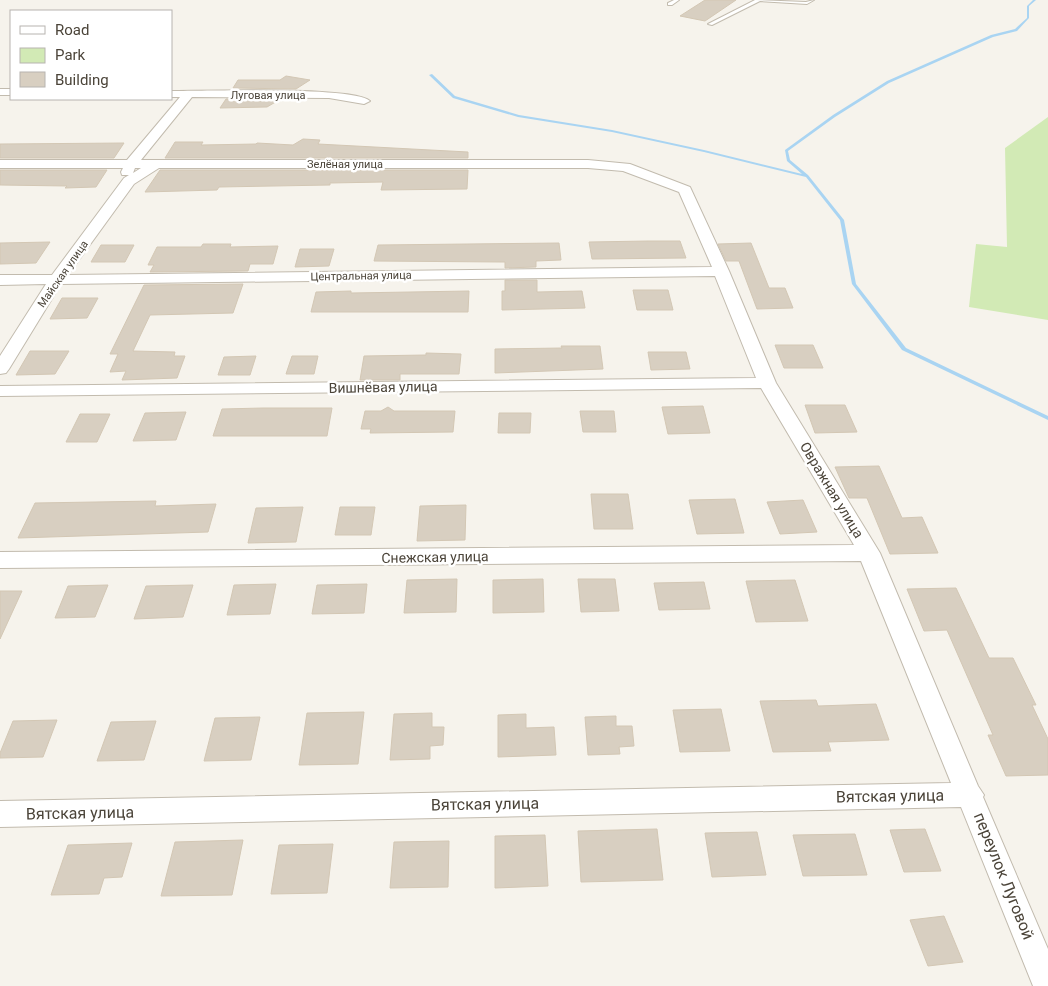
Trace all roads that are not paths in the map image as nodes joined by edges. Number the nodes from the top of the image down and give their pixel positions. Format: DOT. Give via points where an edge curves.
graph roads {
  1 [pos="677,0"];
  2 [pos="759,0"];
  3 [pos="812,0"];
  4 [pos="670,4"];
  5 [pos="710,24"];
  6 [pos="172,94"];
  7 [pos="189,94"];
  8 [pos="364,101"];
  9 [pos="0,164"];
  10 [pos="131,164"];
  11 [pos="156,164"];
  12 [pos="129,181"];
  13 [pos="685,190"];
  14 [pos="721,271"];
  15 [pos="0,280"];
  16 [pos="56,280"];
  17 [pos="0,369"];
  18 [pos="766,383"];
  19 [pos="0,391"];
  20 [pos="869,553"];
  21 [pos="0,560"];
  22 [pos="971,795"];
  23 [pos="0,814"];
  24 [pos="1048,986"];
  1 -- 4 [label="lane"];
  2 -- 3 [label="lane" via="807,3"];
  2 -- 5 [label="lane"];
  6 -- 7 [label="street, Луговая улица"];
  7 -- 8 [label="street, Луговая улица" via="329,95"];
  7 -- 10 [label="street"];
  9 -- 10 [label="street, Зелёная улица"];
  10 -- 11 [label="street, Зелёная улица"];
  10 -- 12 [label="street" via="127,173"];
  11 -- 12 [label="street"];
  11 -- 13 [label="street, Зелёная улица" via="588,164 625,167"];
  12 -- 16 [label="street, Майская улица"];
  13 -- 14 [label="street, Овражная улица"];
  14 -- 16 [label="street, Центральная улица"];
  14 -- 18 [label="street, Овражная улица"];
  15 -- 16 [label="street, Центральная улица"];
  16 -- 17 [label="street, Майская улица"];
  18 -- 19 [label="street, Вишнёвая улица"];
  18 -- 20 [label="street, Овражная улица"];
  20 -- 21 [label="street, Снежская улица"];
  20 -- 22 [label="street, Овражная улица"];
  22 -- 23 [label="street, Вятская улица"];
  22 -- 24 [label="street, переулок Луговой"];
}
